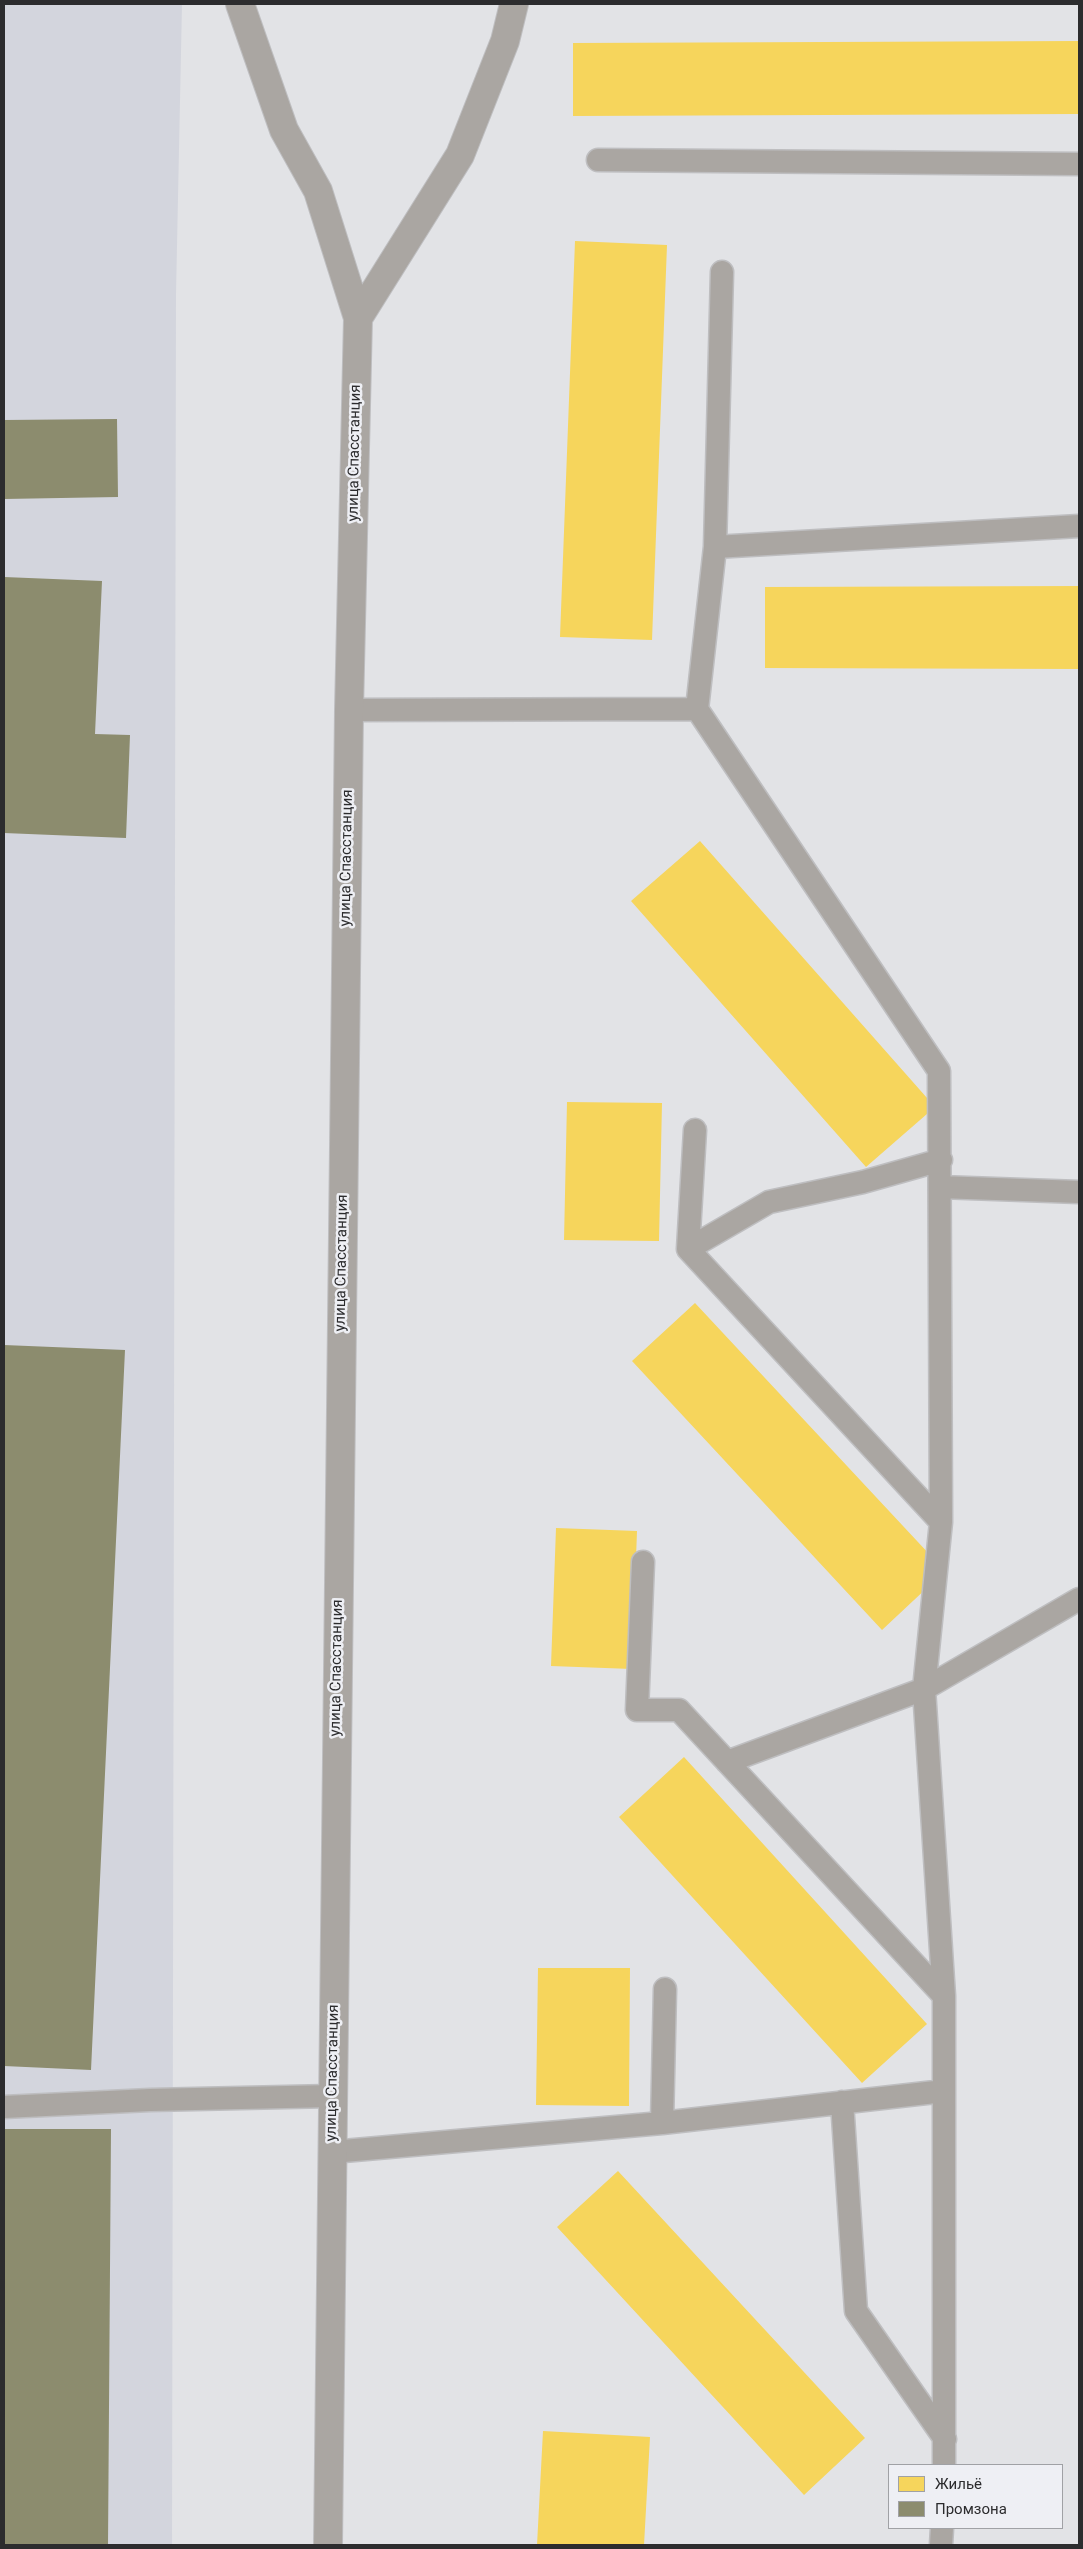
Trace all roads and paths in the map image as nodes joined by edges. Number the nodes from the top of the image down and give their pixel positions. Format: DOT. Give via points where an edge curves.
graph roads {
  1 [pos="240,4"];
  2 [pos="514,4"];
  3 [pos="598,160"];
  4 [pos="1079,164"];
  5 [pos="722,272"];
  6 [pos="358,318"];
  7 [pos="1079,526"];
  8 [pos="714,547"];
  9 [pos="697,708"];
  10 [pos="349,710"];
  11 [pos="695,1130"];
  12 [pos="941,1160"];
  13 [pos="940,1186"];
  14 [pos="1079,1192"];
  15 [pos="688,1249"];
  16 [pos="941,1522"];
  17 [pos="643,1562"];
  18 [pos="1079,1599"];
  19 [pos="924,1689"];
  20 [pos="727,1762"];
  21 [pos="664,1989"];
  22 [pos="944,1996"];
  23 [pos="944,2091"];
  24 [pos="332,2096"];
  25 [pos="842,2102"];
  26 [pos="4,2107"];
  27 [pos="662,2123"];
  28 [pos="332,2152"];
  29 [pos="945,2438"];
  30 [pos="944,2464"];
  31 [pos="942,2529"];
  32 [pos="328,2545"];
  33 [pos="941,2545"];
  1 -- 6 [label="street, улица Спасстанция" via="284,130 318,191"];
  2 -- 6 [label="street" via="505,42 460,155"];
  3 -- 4 [label="lane"];
  5 -- 8 [label="lane"];
  6 -- 10 [label="street, улица Спасстанция"];
  7 -- 8 [label="lane"];
  8 -- 9 [label="lane"];
  9 -- 10 [label="lane"];
  9 -- 12 [label="lane" via="940,1071"];
  10 -- 24 [label="street, улица Спасстанция"];
  11 -- 15 [label="lane"];
  12 -- 13 [label="lane"];
  12 -- 15 [label="lane" via="863,1182 769,1202"];
  13 -- 14 [label="lane"];
  13 -- 16 [label="lane"];
  15 -- 16 [label="lane"];
  16 -- 19 [label="lane"];
  17 -- 20 [label="lane" via="637,1710 679,1710"];
  18 -- 19 [label="lane"];
  19 -- 20 [label="lane"];
  19 -- 22 [label="lane"];
  20 -- 22 [label="lane"];
  21 -- 27 [label="lane"];
  22 -- 23 [label="lane"];
  23 -- 25 [label="lane"];
  23 -- 29 [label="lane"];
  24 -- 26 [label="lane"];
  24 -- 28 [label="street, улица Спасстанция"];
  25 -- 27 [label="lane"];
  25 -- 29 [label="lane" via="856,2311"];
  27 -- 28 [label="lane"];
  28 -- 32 [label="street, улица Спасстанция"];
  29 -- 30 [label="lane"];
  31 -- 33 [label="lane"];
}
